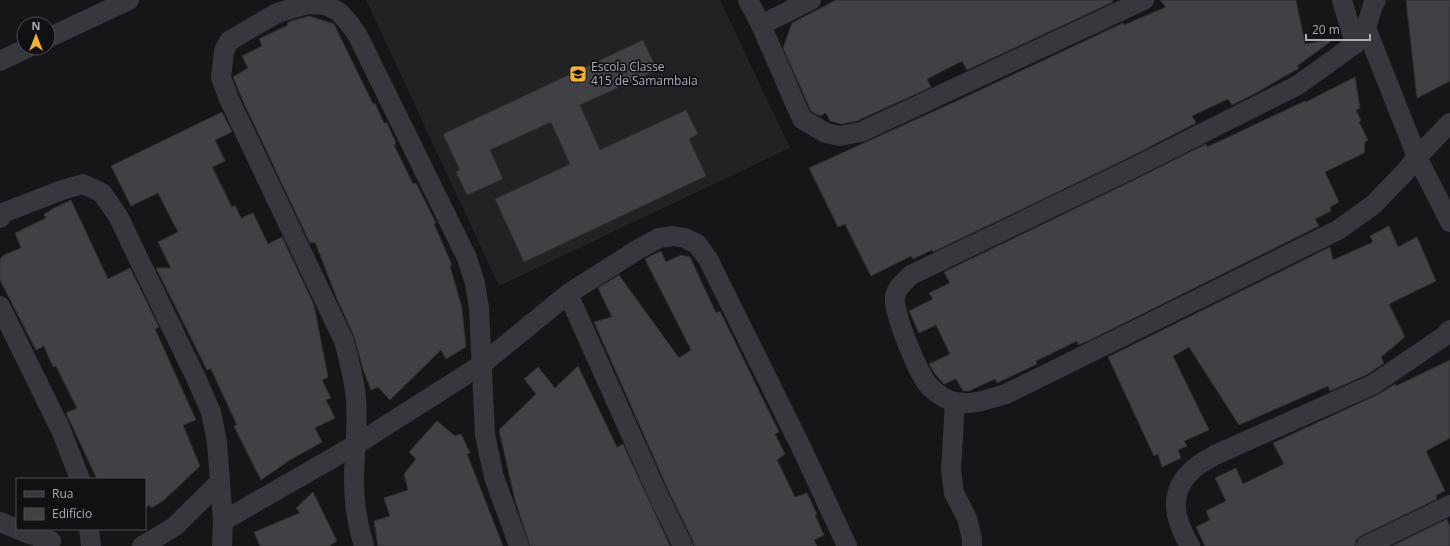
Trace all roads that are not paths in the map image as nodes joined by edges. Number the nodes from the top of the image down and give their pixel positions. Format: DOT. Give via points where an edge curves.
graph roads {
  1 [pos="129,0"];
  2 [pos="748,0"];
  3 [pos="1144,0"];
  4 [pos="1342,0"];
  5 [pos="1376,0"];
  6 [pos="802,2"];
  7 [pos="761,25"];
  8 [pos="1366,28"];
  9 [pos="56,34"];
  10 [pos="1354,44"];
  11 [pos="16,53"];
  12 [pos="0,61"];
  13 [pos="1450,123"];
  14 [pos="1417,157"];
  15 [pos="0,218"];
  16 [pos="1450,222"];
  17 [pos="568,294"];
  18 [pos="0,306"];
  19 [pos="1450,330"];
  20 [pos="481,365"];
  21 [pos="955,402"];
  22 [pos="357,444"];
  23 [pos="80,478"];
  24 [pos="220,482"];
  25 [pos="1450,505"];
  26 [pos="223,521"];
  27 [pos="0,522"];
  28 [pos="16,529"];
  29 [pos="20,530"];
  30 [pos="90,530"];
  31 [pos="51,541"];
  32 [pos="91,546"];
  33 [pos="142,546"];
  34 [pos="222,546"];
  35 [pos="364,546"];
  36 [pos="519,546"];
  37 [pos="683,546"];
  38 [pos="847,546"];
  39 [pos="972,546"];
  40 [pos="1190,546"];
  41 [pos="1366,546"];
  1 -- 9 [label="street"];
  2 -- 7 [label="street"];
  3 -- 7 [label="street" via="861,132 840,136 826,133 802,119"];
  4 -- 10 [label="street"];
  5 -- 8 [label="street"];
  6 -- 7 [label="street"];
  8 -- 10 [label="street"];
  8 -- 14 [label="street"];
  10 -- 21 [label="street" via="1298,85 911,275 899,286 894,297 899,318 914,361 929,386 944,398"];
  11 -- 12 [label="street"];
  13 -- 14 [label="street"];
  14 -- 16 [label="street"];
  14 -- 21 [label="street" via="1373,205 1338,230 1006,394 973,403"];
  15 -- 24 [label="street" via="11,210 83,184 102,193 118,216 211,412 217,442"];
  17 -- 20 [label="street"];
  17 -- 37 [label="street"];
  17 -- 38 [label="street" via="659,238 673,236 698,244 712,266"];
  18 -- 23 [label="street" via="61,430"];
  19 -- 40 [label="street" via="1374,384 1215,455 1196,466 1180,484 1175,500 1177,518"];
  20 -- 22 [label="street"];
  20 -- 22 [label="street" via="479,308 475,283 466,258 358,36 349,23 339,12 326,5 308,4 277,14 230,41 224,51 221,78 229,100 344,341 356,398"];
  20 -- 36 [label="street" via="485,435 494,477"];
  21 -- 39 [label="street" via="951,470 954,493 967,518"];
  22 -- 26 [label="street"];
  22 -- 35 [label="street" via="354,484 358,525"];
  24 -- 26 [label="street"];
  24 -- 33 [label="street" via="174,527"];
  25 -- 41 [label="street"];
  26 -- 34 [label="street"];
  27 -- 28 [label="street"];
  29 -- 31 [label="street"];
  30 -- 32 [label="street"];
}
